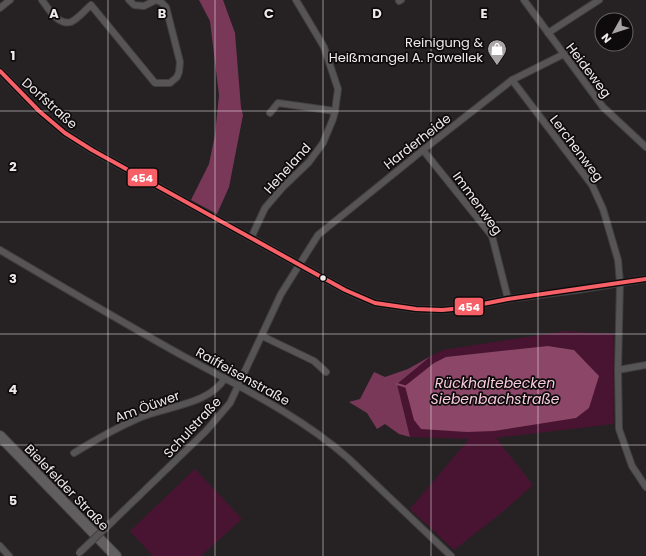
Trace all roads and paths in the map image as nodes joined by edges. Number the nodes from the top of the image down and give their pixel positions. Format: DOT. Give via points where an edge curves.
graph roads {
  1 [pos="10,0"];
  2 [pos="42,0"];
  3 [pos="129,0"];
  4 [pos="296,0"];
  5 [pos="524,0"];
  6 [pos="599,0"];
  7 [pos="0,8"];
  8 [pos="548,34"];
  9 [pos="564,54"];
  10 [pos="0,71"];
  11 [pos="512,80"];
  12 [pos="335,111"];
  13 [pos="270,113"];
  14 [pos="646,147"];
  15 [pos="423,150"];
  16 [pos="251,238"];
  17 [pos="0,250"];
  18 [pos="299,265"];
  19 [pos="646,279"];
  20 [pos="620,283"];
  21 [pos="508,299"];
  22 [pos="262,336"];
  23 [pos="646,365"];
  24 [pos="618,370"];
  25 [pos="326,372"];
  26 [pos="225,378"];
  27 [pos="239,386"];
  28 [pos="0,436"];
  29 [pos="74,453"];
  30 [pos="646,487"];
  31 [pos="0,546"];
  32 [pos="77,555"];
  33 [pos="9,556"];
  34 [pos="116,556"];
  35 [pos="451,556"];
  1 -- 7 [label="street"];
  2 -- 3 [label="street" via="57,19 63,22 71,22 91,5 156,83 170,83 177,77 180,62 166,7 156,0 144,6 134,5"];
  4 -- 12 [label="street, Heheland" via="324,47 338,89"];
  5 -- 8 [label="street, Heideweg"];
  6 -- 8 [label="street"];
  8 -- 9 [label="street, Heideweg"];
  9 -- 11 [label="street, Harderheide"];
  9 -- 14 [label="street, Heideweg" via="603,107"];
  10 -- 16 [label="street, Dorfstraße" via="39,111 65,133"];
  11 -- 15 [label="street, Harderheide"];
  11 -- 20 [label="street, Lerchenweg" via="592,185 606,216 618,260"];
  12 -- 13 [label="street" via="278,103"];
  12 -- 16 [label="street, Heheland" via="323,143 309,162 265,208"];
  15 -- 18 [label="street, Harderheide" via="318,235"];
  15 -- 21 [label="street, Immenweg" via="492,236"];
  16 -- 18 [label="street, Dorfstraße"];
  17 -- 26 [label="street, Raiffeisenstraße"];
  18 -- 21 [label="street, Dorfstraße" via="360,298 396,307 416,310 462,308"];
  18 -- 22 [label="street, Schulstraße" via="281,294"];
  19 -- 20 [label="street, Dorfstraße"];
  20 -- 21 [label="street, Dorfstraße"];
  20 -- 24 [label="street, Lerchenweg"];
  22 -- 25 [label="street" via="314,361"];
  22 -- 27 [label="street, Schulstraße"];
  23 -- 24 [label="street"];
  24 -- 30 [label="street, Lerchenweg" via="619,429 632,466"];
  26 -- 27 [label="street, Raiffeisenstraße"];
  26 -- 29 [label="street, Am Öüwer" via="220,386 202,398 139,418 105,434"];
  27 -- 32 [label="street, Schulstraße, bridge" via="230,403 206,431"];
  27 -- 35 [label="street, Raiffeisenstraße" via="293,416 336,448"];
  28 -- 34 [label="main road, Bielefelder Straße"];
  31 -- 33 [label="street"];
}
